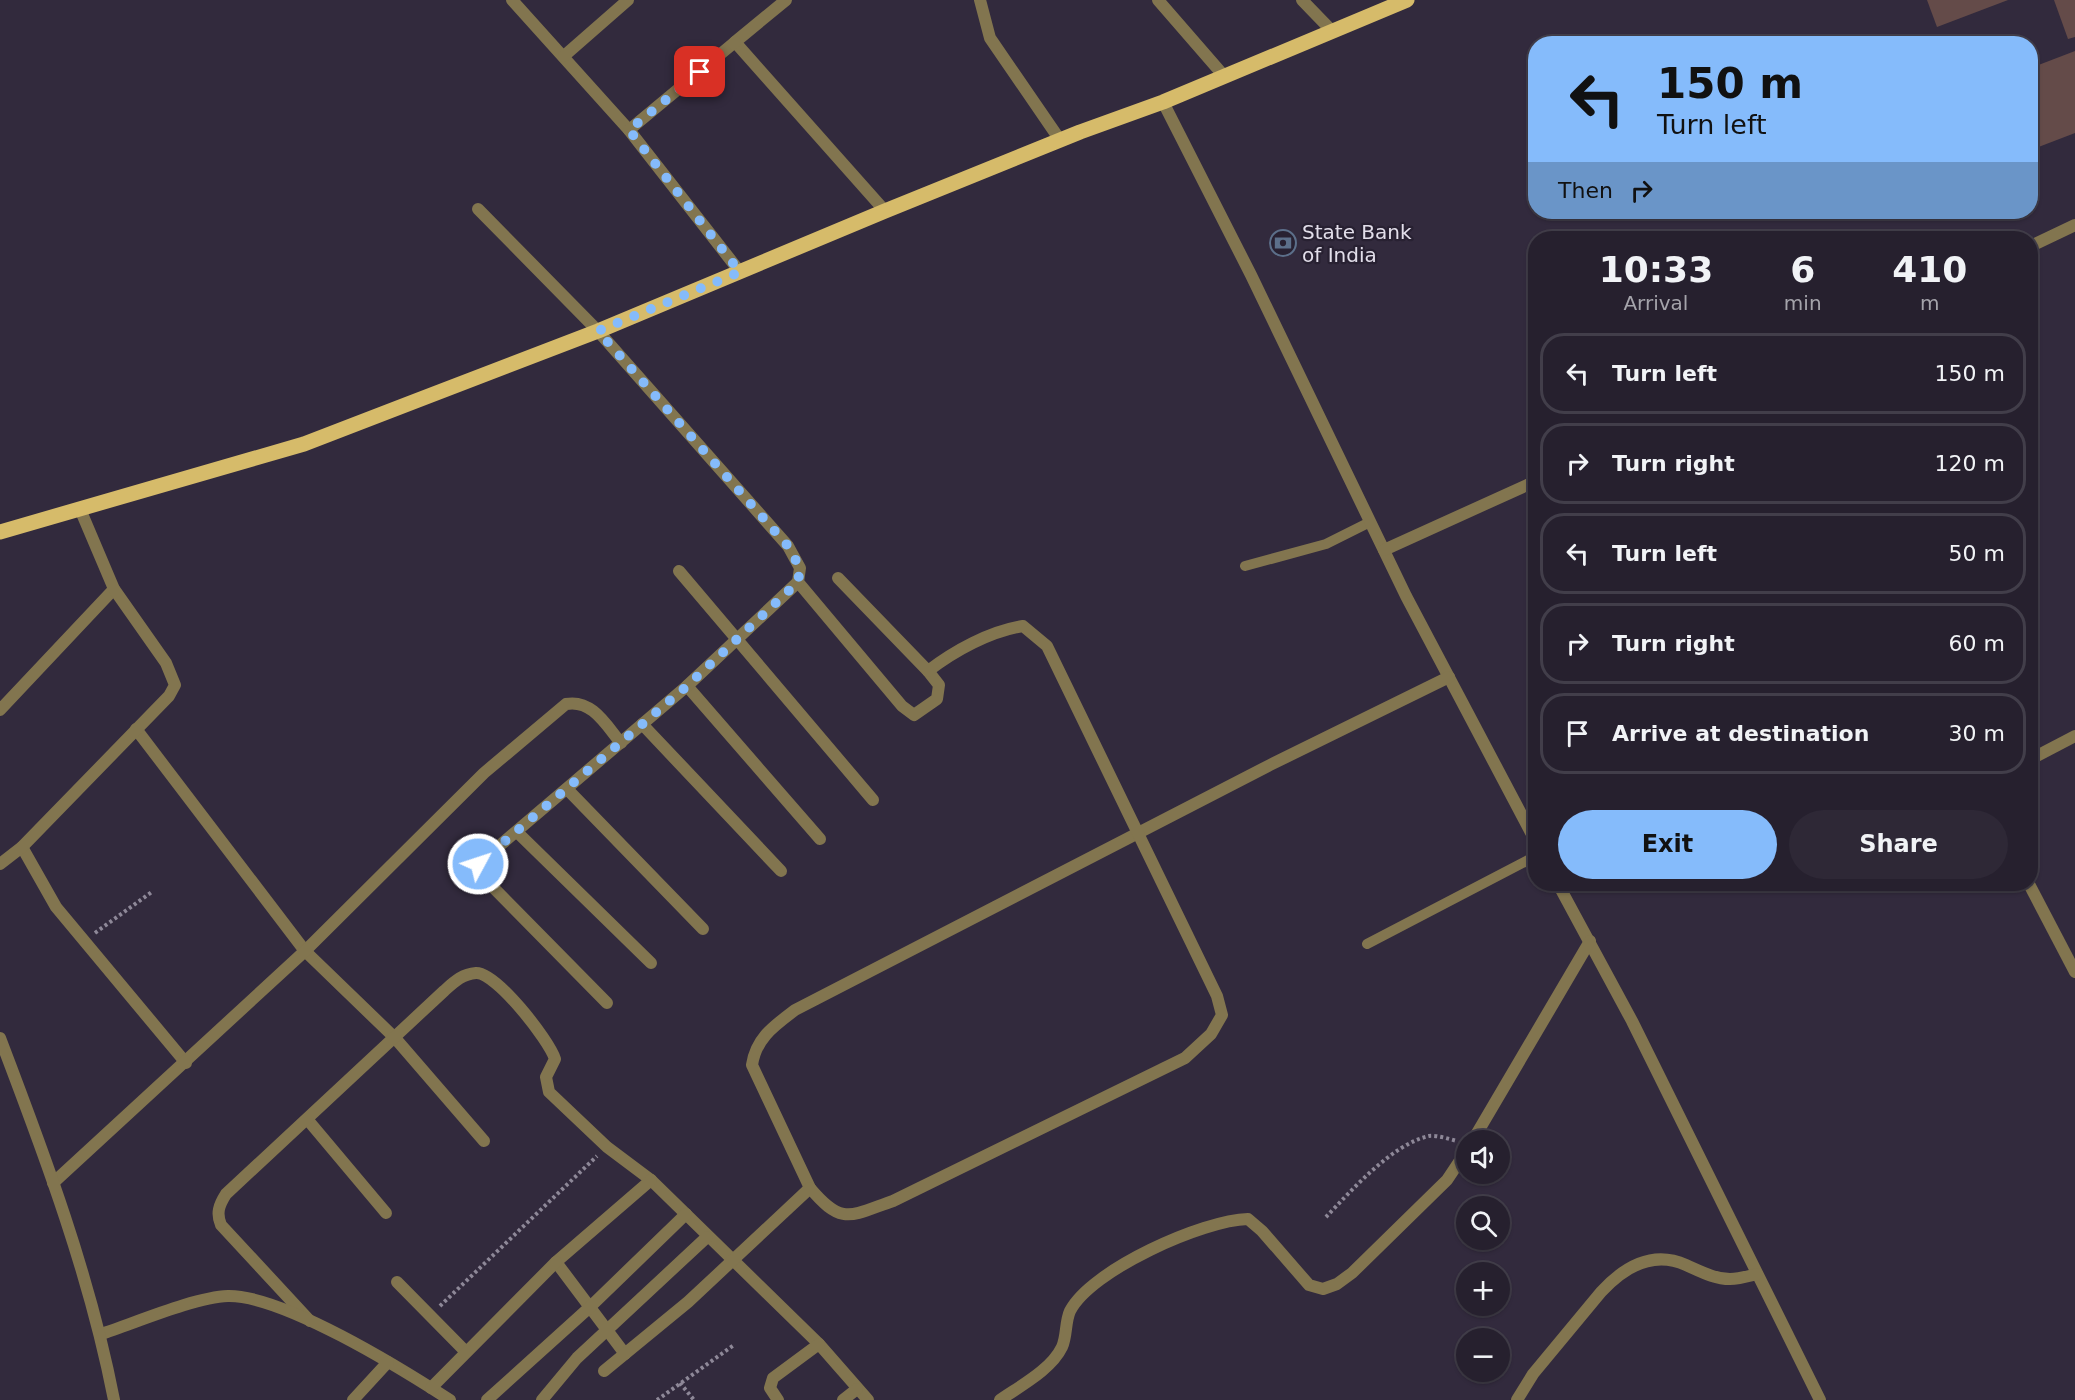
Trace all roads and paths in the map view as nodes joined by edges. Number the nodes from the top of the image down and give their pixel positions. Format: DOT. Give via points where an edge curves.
graph roads {
  1 [pos="512,0"];
  2 [pos="628,0"];
  3 [pos="786,0"];
  4 [pos="980,0"];
  5 [pos="1158,0"];
  6 [pos="1302,0"];
  7 [pos="1407,0"];
  8 [pos="1332,31"];
  9 [pos="735,42"];
  10 [pos="564,56"];
  11 [pos="1224,76"];
  12 [pos="1163,102"];
  13 [pos="629,130"];
  14 [pos="1060,140"];
  15 [pos="478,209"];
  16 [pos="885,211"];
  17 [pos="2075,225"];
  18 [pos="2038,243"];
  19 [pos="740,272"];
  20 [pos="598,331"];
  21 [pos="1528,485"];
  22 [pos="80,509"];
  23 [pos="1370,522"];
  24 [pos="0,532"];
  25 [pos="1384,550"];
  26 [pos="1245,566"];
  27 [pos="679,572"];
  28 [pos="837,578"];
  29 [pos="798,582"];
  30 [pos="114,589"];
  31 [pos="738,640"];
  32 [pos="928,671"];
  33 [pos="1449,677"];
  34 [pos="687,686"];
  35 [pos="0,710"];
  36 [pos="642,724"];
  37 [pos="136,729"];
  38 [pos="2075,736"];
  39 [pos="621,743"];
  40 [pos="2038,755"];
  41 [pos="568,790"];
  42 [pos="873,800"];
  43 [pos="1528,827"];
  44 [pos="517,832"];
  45 [pos="1138,835"];
  46 [pos="820,839"];
  47 [pos="22,847"];
  48 [pos="1528,860"];
  49 [pos="0,864"];
  50 [pos="781,871"];
  51 [pos="153,891"];
  52 [pos="1562,891"];
  53 [pos="2033,891"];
  54 [pos="703,929"];
  55 [pos="85,941"];
  56 [pos="1590,941"];
  57 [pos="1367,944"];
  58 [pos="306,951"];
  59 [pos="651,963"];
  60 [pos="2075,972"];
  61 [pos="607,1003"];
  62 [pos="0,1038"];
  63 [pos="395,1038"];
  64 [pos="186,1063"];
  65 [pos="307,1119"];
  66 [pos="1479,1130"];
  67 [pos="484,1141"];
  68 [pos="1456,1141"];
  69 [pos="607,1147"];
  70 [pos="1456,1166"];
  71 [pos="651,1180"];
  72 [pos="53,1183"];
  73 [pos="810,1188"];
  74 [pos="386,1213"];
  75 [pos="686,1214"];
  76 [pos="1326,1217"];
  77 [pos="708,1236"];
  78 [pos="731,1260"];
  79 [pos="556,1263"];
  80 [pos="1757,1274"];
  81 [pos="397,1282"];
  82 [pos="590,1307"];
  83 [pos="431,1315"];
  84 [pos="310,1321"];
  85 [pos="607,1329"];
  86 [pos="101,1334"];
  87 [pos="734,1344"];
  88 [pos="819,1344"];
  89 [pos="465,1351"];
  90 [pos="625,1354"];
  91 [pos="388,1362"];
  92 [pos="604,1371"];
  93 [pos="680,1383"];
  94 [pos="431,1388"];
  95 [pos="858,1389"];
  96 [pos="114,1400"];
  97 [pos="353,1400"];
  98 [pos="450,1400"];
  99 [pos="487,1400"];
  100 [pos="542,1400"];
  101 [pos="657,1400"];
  102 [pos="694,1400"];
  103 [pos="778,1400"];
  104 [pos="843,1400"];
  105 [pos="868,1400"];
  106 [pos="1000,1400"];
  107 [pos="1517,1400"];
  108 [pos="1820,1400"];
  1 -- 10 [label="street"];
  2 -- 10 [label="street"];
  3 -- 9 [label="street"];
  4 -- 14 [label="street" via="990,38"];
  5 -- 11 [label="street"];
  6 -- 8 [label="street"];
  7 -- 8 [label="main road"];
  8 -- 11 [label="main road"];
  9 -- 13 [label="street"];
  9 -- 16 [label="street"];
  10 -- 13 [label="street"];
  11 -- 12 [label="main road"];
  12 -- 14 [label="main road"];
  12 -- 23 [label="street"];
  13 -- 19 [label="street"];
  14 -- 16 [label="main road"];
  15 -- 20 [label="street"];
  16 -- 19 [label="main road"];
  17 -- 18 [label="street"];
  19 -- 20 [label="main road"];
  20 -- 22 [label="main road" via="304,444"];
  20 -- 29 [label="street" via="788,546 800,568"];
  21 -- 25 [label="street"];
  22 -- 24 [label="main road"];
  22 -- 30 [label="street"];
  23 -- 25 [label="street"];
  23 -- 26 [label="lane" via="1326,544"];
  25 -- 33 [label="street"];
  27 -- 31 [label="street"];
  28 -- 32 [label="street"];
  29 -- 31 [label="street"];
  29 -- 32 [label="street" via="902,706 914,715 937,699 939,685"];
  30 -- 35 [label="street"];
  30 -- 37 [label="street" via="166,663 175,685"];
  31 -- 34 [label="street"];
  31 -- 42 [label="street"];
  32 -- 45 [label="street" via="942,660 1006,629 1023,626 1036,634 1047,646"];
  33 -- 43 [label="street"];
  33 -- 45 [label="street"];
  34 -- 36 [label="street"];
  34 -- 46 [label="street"];
  36 -- 39 [label="street"];
  36 -- 50 [label="street"];
  37 -- 47 [label="street"];
  37 -- 58 [label="street"];
  38 -- 40 [label="street"];
  39 -- 41 [label="street"];
  39 -- 58 [label="street" via="588,706 578,702 566,704 484,773"];
  41 -- 44 [label="street"];
  41 -- 54 [label="street"];
  44 -- 59 [label="street"];
  44 -- 61 [label="street" via="478,864 479,873"];
  45 -- 73 [label="street" via="795,1010 767,1032 754,1049 752,1065"];
  45 -- 73 [label="street" via="1217,996 1222,1015 1211,1034 1185,1058 893,1201 851,1216 828,1209"];
  47 -- 49 [label="street"];
  47 -- 55 [label="street" via="56,907"];
  48 -- 57 [label="lane"];
  51 -- 55 [label="path"];
  52 -- 56 [label="street"];
  53 -- 60 [label="street"];
  55 -- 64 [label="street"];
  56 -- 66 [label="street"];
  56 -- 80 [label="street"];
  58 -- 63 [label="street"];
  58 -- 64 [label="street"];
  62 -- 72 [label="street"];
  63 -- 65 [label="street"];
  63 -- 67 [label="street"];
  63 -- 69 [label="street" via="461,976 477,972 491,978 545,1037 552,1050 555,1059 546,1077 549,1092"];
  64 -- 72 [label="street"];
  65 -- 74 [label="street"];
  65 -- 84 [label="street" via="226,1194 217,1215 228,1233"];
  68 -- 76 [label="path" via="1430,1136 1395,1152"];
  69 -- 71 [label="street"];
  69 -- 83 [label="path"];
  70 -- 106 [label="street" via="1352,1273 1323,1289 1309,1285 1248,1219 1233,1219 1194,1231 1141,1254 1087,1290 1069,1312 1062,1348 1042,1370"];
  71 -- 75 [label="street"];
  71 -- 79 [label="street"];
  72 -- 86 [label="street"];
  73 -- 78 [label="street"];
  75 -- 77 [label="street"];
  75 -- 82 [label="street"];
  77 -- 78 [label="street"];
  77 -- 85 [label="street"];
  78 -- 88 [label="street"];
  78 -- 90 [label="street"];
  79 -- 82 [label="street"];
  79 -- 89 [label="street"];
  80 -- 107 [label="street" via="1730,1279 1708,1275 1670,1258 1655,1258 1633,1266 1601,1293 1533,1374"];
  80 -- 108 [label="street"];
  81 -- 83 [label="street"];
  82 -- 85 [label="street"];
  82 -- 99 [label="street"];
  83 -- 89 [label="street"];
  84 -- 86 [label="street" via="274,1306 230,1296"];
  84 -- 91 [label="street"];
  85 -- 90 [label="street"];
  85 -- 100 [label="street"];
  86 -- 96 [label="street"];
  87 -- 93 [label="path"];
  88 -- 95 [label="street"];
  88 -- 103 [label="street" via="774,1378 770,1388"];
  89 -- 94 [label="street"];
  90 -- 92 [label="street"];
  91 -- 94 [label="street"];
  91 -- 97 [label="street"];
  93 -- 101 [label="path"];
  93 -- 102 [label="path"];
  94 -- 98 [label="street"];
  95 -- 104 [label="street"];
  95 -- 105 [label="street"];
}
